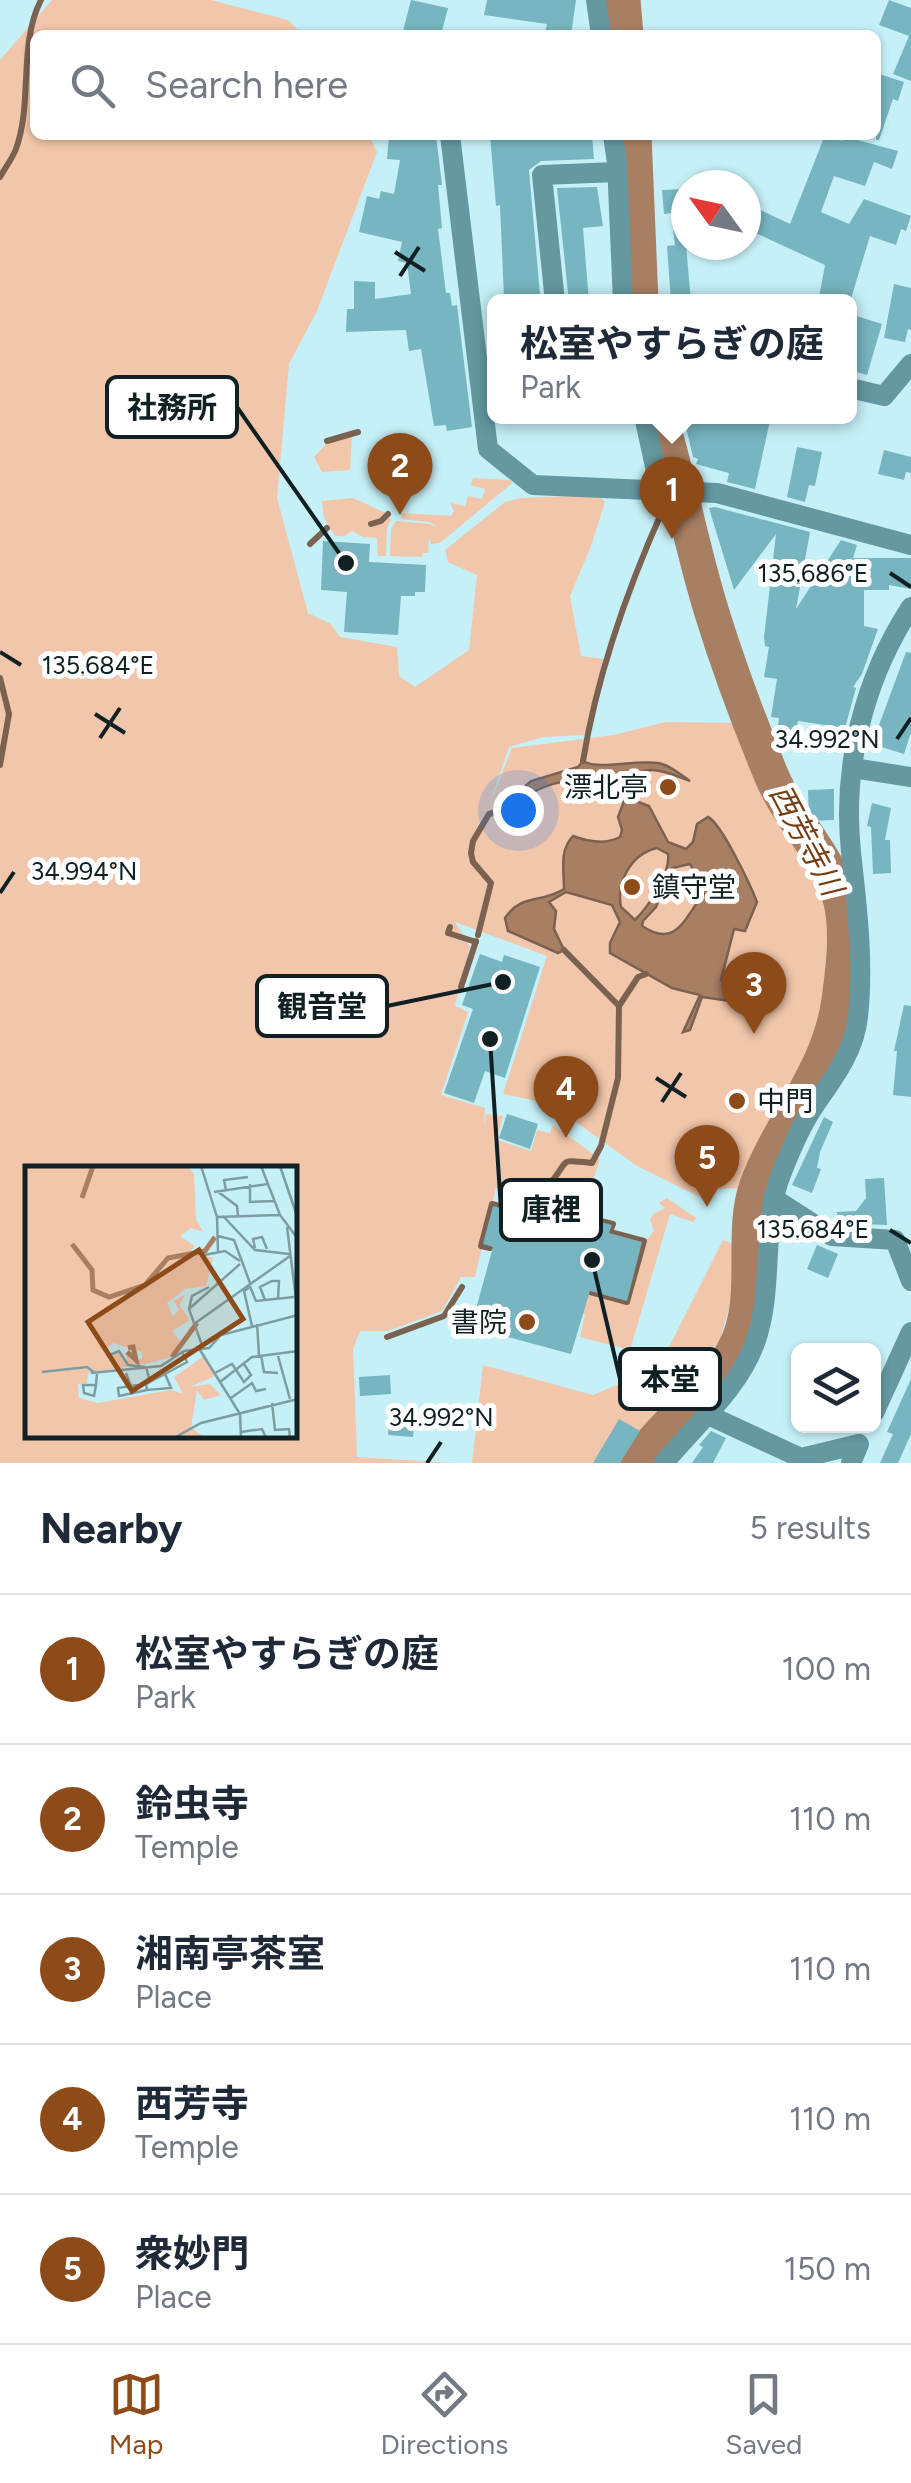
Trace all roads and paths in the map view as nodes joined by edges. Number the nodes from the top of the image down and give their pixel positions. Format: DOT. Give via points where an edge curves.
graph roads {
  1 [pos="596,0"];
  2 [pos="600,30"];
  3 [pos="451,140"];
  4 [pos="614,140"];
  5 [pos="617,172"];
  6 [pos="553,294"];
  7 [pos="623,294"];
  8 [pos="911,364"];
  9 [pos="857,390"];
  10 [pos="646,424"];
  11 [pos="660,490"];
  12 [pos="911,545"];
  13 [pos="911,607"];
  14 [pos="853,768"];
  15 [pos="911,777"];
  16 [pos="773,1198"];
  17 [pos="911,1281"];
  18 [pos="911,1332"];
  19 [pos="881,1398"];
  20 [pos="706,1414"];
  21 [pos="859,1444"];
  22 [pos="664,1463"];
  1 -- 2 [label="street"];
  3 -- 11 [label="street" via="488,449 533,485"];
  4 -- 5 [label="street"];
  5 -- 6 [label="street" via="542,175"];
  5 -- 7 [label="street"];
  8 -- 9 [label="street" via="884,396"];
  10 -- 11 [label="street"];
  11 -- 12 [label="street" via="717,492"];
  13 -- 14 [label="street" via="868,696"];
  14 -- 15 [label="street"];
  14 -- 16 [label="street" via="857,1023 849,1052 796,1140"];
  16 -- 17 [label="street" via="832,1236 894,1240"];
  16 -- 20 [label="street" via="756,1342"];
  18 -- 19 [label="street"];
  20 -- 21 [label="street" via="801,1458"];
  20 -- 22 [label="street"];
}
